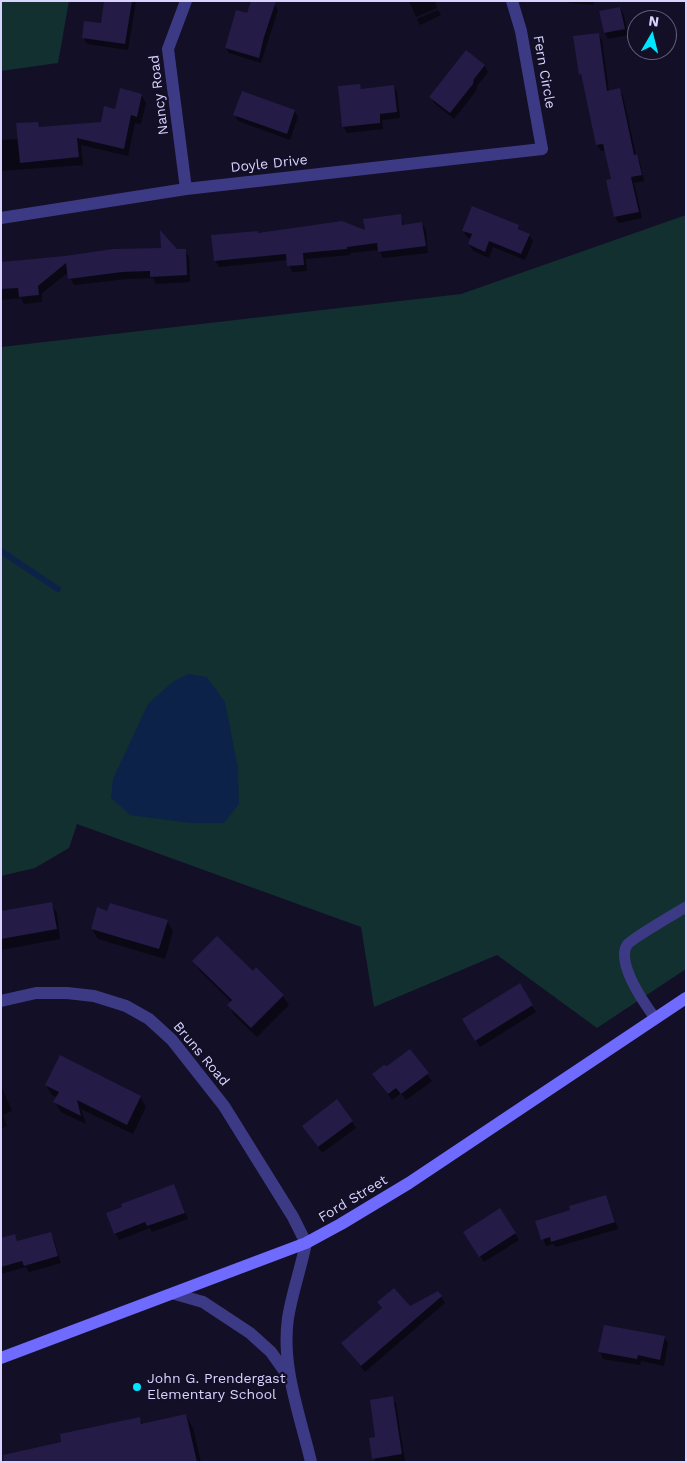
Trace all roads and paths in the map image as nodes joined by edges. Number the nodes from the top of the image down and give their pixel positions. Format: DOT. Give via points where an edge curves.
graph roads {
  1 [pos="186,1"];
  2 [pos="512,1"];
  3 [pos="542,149"];
  4 [pos="186,189"];
  5 [pos="1,218"];
  6 [pos="686,907"];
  7 [pos="686,998"];
  8 [pos="1,1001"];
  9 [pos="655,1018"];
  10 [pos="306,1243"];
  11 [pos="174,1294"];
  12 [pos="1,1358"];
  13 [pos="290,1379"];
  14 [pos="310,1462"];
  1 -- 4 [label="street, Nancy Road" via="168,49"];
  2 -- 3 [label="street, Fern Circle" via="521,31"];
  3 -- 4 [label="street, Doyle Drive"];
  4 -- 5 [label="street, Doyle Drive"];
  6 -- 9 [label="lane" via="628,944 624,955 640,998"];
  7 -- 9 [label="street, Ford Street"];
  8 -- 10 [label="street, Bruns Road" via="36,993 67,992 126,1006 149,1019 172,1040 224,1106"];
  9 -- 10 [label="street, Ford Street" via="409,1183"];
  10 -- 11 [label="street, Ford Street"];
  10 -- 13 [label="street" via="288,1318"];
  11 -- 12 [label="street, Ford Street"];
  11 -- 13 [label="street" via="203,1302 250,1333 271,1352"];
  13 -- 14 [label="street"];
}
